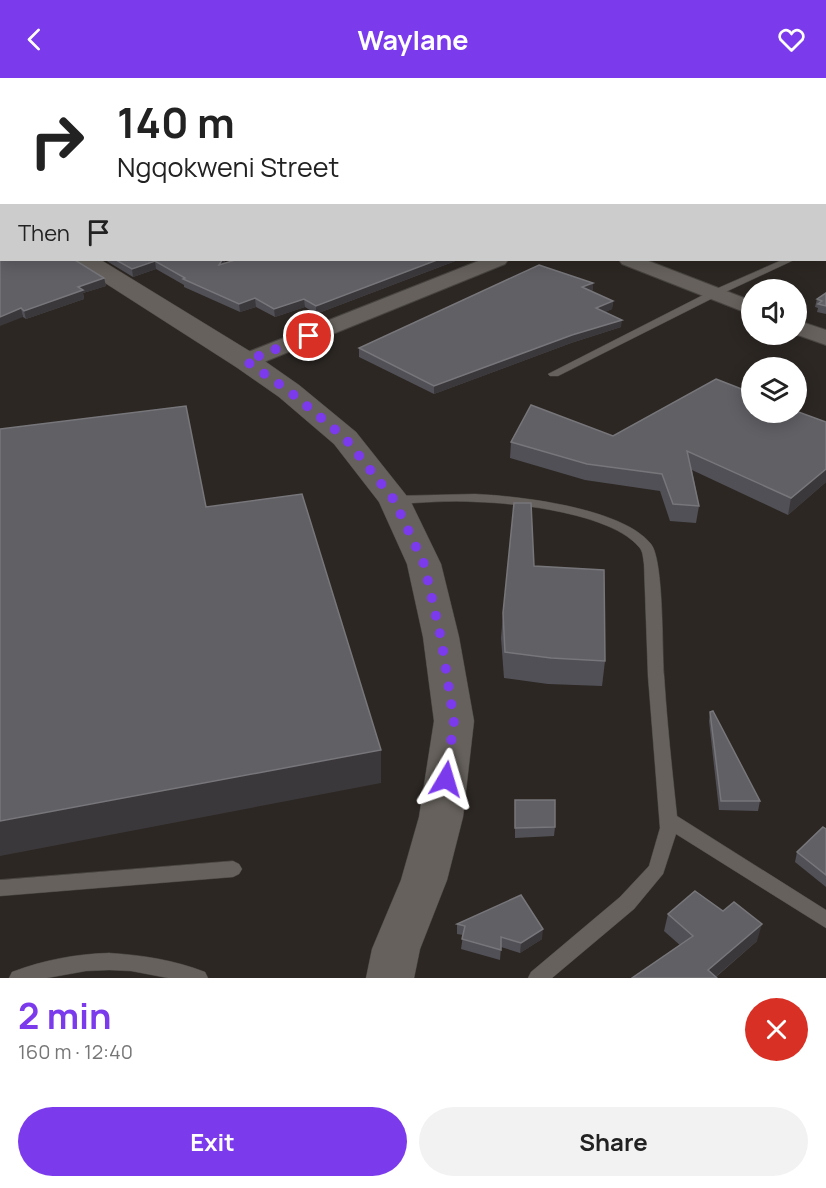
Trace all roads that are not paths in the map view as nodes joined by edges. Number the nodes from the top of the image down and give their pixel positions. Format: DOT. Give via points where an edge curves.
graph roads {
  1 [pos="88,261"];
  2 [pos="496,261"];
  3 [pos="631,261"];
  4 [pos="787,261"];
  5 [pos="713,294"];
  6 [pos="741,305"];
  7 [pos="807,331"];
  8 [pos="826,338"];
  9 [pos="246,361"];
  10 [pos="554,374"];
  11 [pos="394,500"];
  12 [pos="669,820"];
  13 [pos="233,869"];
  14 [pos="0,888"];
  15 [pos="826,920"];
  16 [pos="384,968"];
  17 [pos="19,978"];
  18 [pos="198,978"];
  19 [pos="538,978"];
  1 -- 9 [label="street"];
  2 -- 9 [label="street"];
  3 -- 5 [label="street"];
  4 -- 5 [label="lane"];
  5 -- 6 [label="street"];
  5 -- 10 [label="lane"];
  7 -- 8 [label="street"];
  9 -- 11 [label="street" via="345,438"];
  11 -- 12 [label="lane" via="484,498 541,506 613,523 634,534 648,548"];
  11 -- 16 [label="street" via="424,564 454,721 441,817 424,880"];
  12 -- 15 [label="lane"];
  12 -- 19 [label="lane" via="657,869 627,903"];
  13 -- 14 [label="lane"];
  17 -- 18 [label="lane" via="62,966 110,961 141,962"];
}
